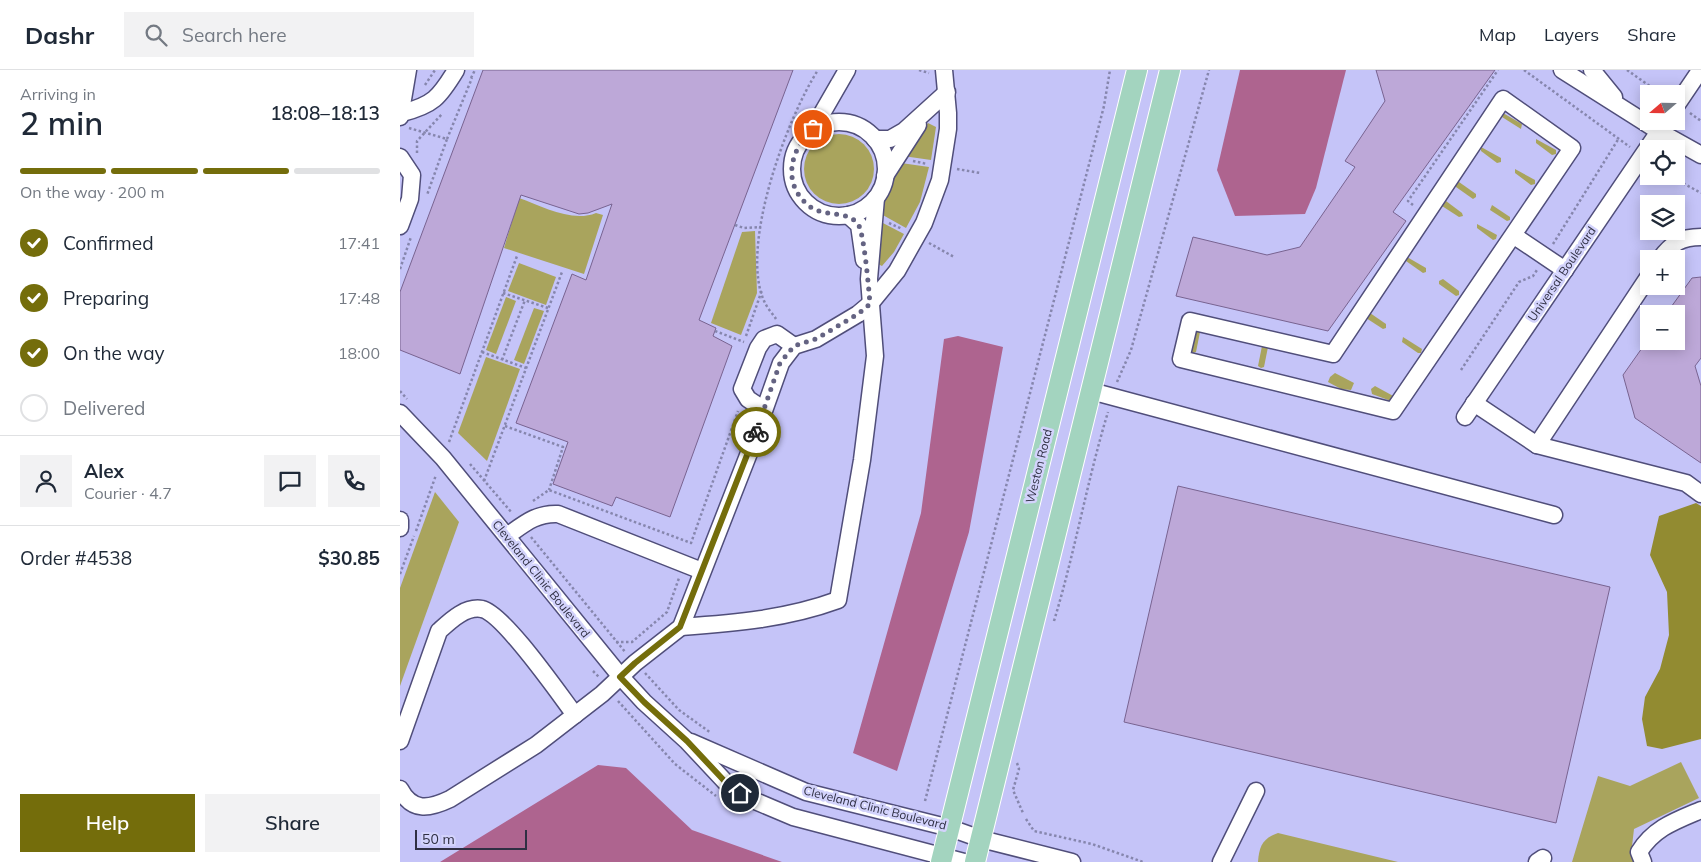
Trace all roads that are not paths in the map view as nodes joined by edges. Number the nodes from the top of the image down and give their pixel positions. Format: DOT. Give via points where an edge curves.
graph roads {
  1 [pos="408,70"];
  2 [pos="456,70"];
  3 [pos="847,70"];
  4 [pos="944,70"];
  5 [pos="1137,70"];
  6 [pos="1170,70"];
  7 [pos="1562,70"];
  8 [pos="1592,70"];
  9 [pos="1699,71"];
  10 [pos="947,92"];
  11 [pos="1685,92"];
  12 [pos="1622,107"];
  13 [pos="923,114"];
  14 [pos="401,115"];
  15 [pos="1640,115"];
  16 [pos="813,129"];
  17 [pos="1660,130"];
  18 [pos="1668,130"];
  19 [pos="875,139"];
  20 [pos="1701,155"];
  21 [pos="400,157"];
  22 [pos="885,176"];
  23 [pos="876,198"];
  24 [pos="848,215"];
  25 [pos="400,226"];
  26 [pos="1513,234"];
  27 [pos="1701,236"];
  28 [pos="1667,250"];
  29 [pos="1565,270"];
  30 [pos="869,279"];
  31 [pos="1640,290"];
  32 [pos="870,304"];
  33 [pos="794,346"];
  34 [pos="1091,392"];
  35 [pos="406,408"];
  36 [pos="763,410"];
  37 [pos="1537,445"];
  38 [pos="1701,494"];
  39 [pos="1554,515"];
  40 [pos="400,520"];
  41 [pos="400,528"];
  42 [pos="508,536"];
  43 [pos="702,570"];
  44 [pos="680,627"];
  45 [pos="620,677"];
  46 [pos="575,715"];
  47 [pos="400,741"];
  48 [pos="687,741"];
  49 [pos="400,789"];
  50 [pos="1256,791"];
  51 [pos="1701,810"];
  52 [pos="950,828"];
  53 [pos="981,839"];
  54 [pos="942,858"];
  55 [pos="964,862"];
  56 [pos="975,862"];
  57 [pos="1072,862"];
  58 [pos="1221,862"];
  59 [pos="1643,862"];
  1 -- 14 [label="street"];
  2 -- 14 [label="street" via="444,89 425,107"];
  3 -- 16 [label="street"];
  4 -- 10 [label="street"];
  5 -- 52 [label="main road, Weston Road"];
  6 -- 34 [label="main road"];
  7 -- 12 [label="street"];
  8 -- 12 [label="street"];
  9 -- 11 [label="street"];
  10 -- 13 [label="street"];
  10 -- 32 [label="street" via="948,129 940,180 924,223 897,272"];
  12 -- 15 [label="street"];
  13 -- 19 [label="street" via="890,139"];
  13 -- 22 [label="street" via="915,133"];
  16 -- 19 [label="street" via="842,121 857,125"];
  16 -- 24 [label="street" via="801,139 794,153 794,183 812,208 826,214"];
  17 -- 29 [label="street, Universal Boulevard"];
  18 -- 20 [label="street"];
  19 -- 22 [label="street" via="882,150"];
  21 -- 25 [label="street" via="412,175 410,199"];
  22 -- 23 [label="street"];
  23 -- 24 [label="street" via="863,209"];
  23 -- 30 [label="street"];
  24 -- 30 [label="street" via="859,225"];
  26 -- 26 [label="street" via="1572,148 1503,99 1333,354 1190,320 1181,359 1393,411"];
  26 -- 29 [label="street"];
  27 -- 28 [label="street" via="1686,237 1671,244"];
  29 -- 37 [label="street, Universal Boulevard" via="1469,410"];
  30 -- 32 [label="street"];
  31 -- 37 [label="street"];
  32 -- 33 [label="street" via="816,339"];
  32 -- 44 [label="street" via="875,356 838,600 804,612"];
  33 -- 36 [label="street" via="780,363"];
  33 -- 36 [label="street" via="777,334 764,340 758,348 742,389 748,399"];
  34 -- 39 [label="street"];
  34 -- 53 [label="main road"];
  35 -- 42 [label="street, Cleveland Clinic Boulevard" via="432,446"];
  36 -- 43 [label="street" via="750,453"];
  37 -- 38 [label="street" via="1686,483"];
  40 -- 41 [label="street"];
  42 -- 43 [label="street" via="520,517 558,514"];
  42 -- 45 [label="street, Cleveland Clinic Boulevard"];
  43 -- 44 [label="street"];
  44 -- 45 [label="street"];
  45 -- 46 [label="street"];
  45 -- 48 [label="street, Cleveland Clinic Boulevard"];
  46 -- 47 [label="street" via="510,630 483,609 470,610 439,631"];
  46 -- 49 [label="street" via="536,745 435,806 422,808 405,798"];
  48 -- 52 [label="street, Cleveland Clinic Boulevard" via="806,792"];
  48 -- 54 [label="street, Cleveland Clinic Boulevard" via="731,788 771,809"];
  50 -- 58 [label="street"];
  51 -- 59 [label="street" via="1648,838 1639,852"];
  52 -- 53 [label="street, Cleveland Clinic Boulevard"];
  52 -- 54 [label="main road, Weston Road"];
  53 -- 56 [label="main road"];
  53 -- 57 [label="street, Cleveland Clinic Boulevard"];
  54 -- 55 [label="street, Cleveland Clinic Boulevard"];
}
